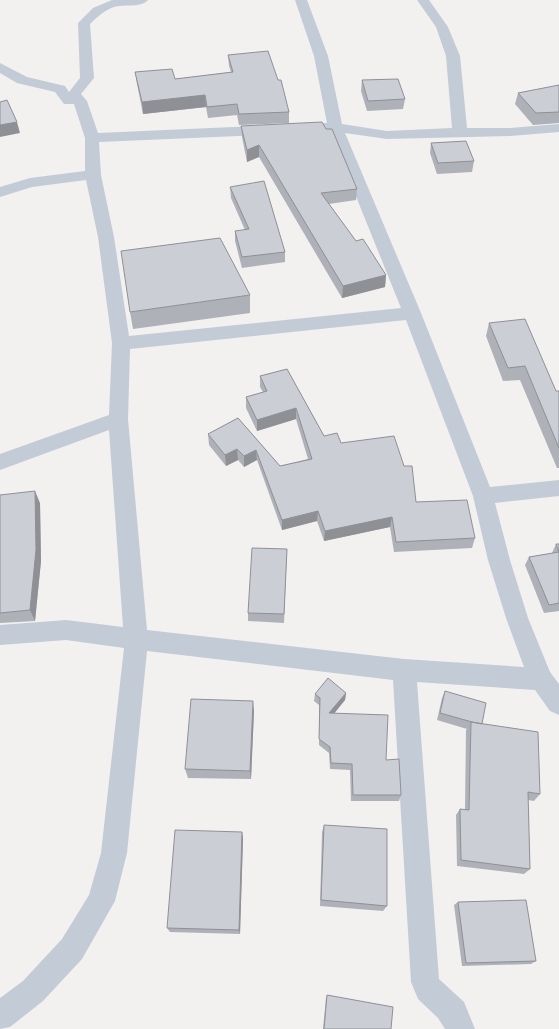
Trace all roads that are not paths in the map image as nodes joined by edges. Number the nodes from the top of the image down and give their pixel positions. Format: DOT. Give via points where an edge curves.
graph roads {
  1 [pos="142,0"];
  2 [pos="301,0"];
  3 [pos="423,0"];
  4 [pos="0,67"];
  5 [pos="69,101"];
  6 [pos="335,127"];
  7 [pos="559,128"];
  8 [pos="460,132"];
  9 [pos="92,138"];
  10 [pos="93,175"];
  11 [pos="0,192"];
  12 [pos="412,313"];
  13 [pos="121,343"];
  14 [pos="118,418"];
  15 [pos="0,462"];
  16 [pos="559,488"];
  17 [pos="483,496"];
  18 [pos="0,635"];
  19 [pos="136,640"];
  20 [pos="404,670"];
  21 [pos="541,679"];
  22 [pos="559,703"];
  23 [pos="0,1017"];
  24 [pos="460,1029"];
  1 -- 5 [label="street" via="110,3 93,13 84,23 87,78"];
  2 -- 6 [label="street" via="321,56"];
  3 -- 8 [label="street" via="442,27 453,56"];
  4 -- 5 [label="street" via="22,80 60,89"];
  5 -- 9 [label="street" via="76,97 80,102"];
  6 -- 8 [label="street" via="387,135"];
  6 -- 9 [label="street"];
  6 -- 12 [label="street"];
  7 -- 8 [label="street" via="510,132"];
  9 -- 10 [label="street"];
  10 -- 11 [label="street" via="30,183"];
  10 -- 13 [label="street" via="106,237"];
  12 -- 13 [label="street"];
  12 -- 17 [label="street"];
  13 -- 14 [label="street"];
  14 -- 15 [label="street"];
  14 -- 19 [label="street"];
  16 -- 17 [label="street"];
  17 -- 21 [label="street" via="517,618"];
  18 -- 19 [label="street" via="66,630"];
  19 -- 20 [label="street"];
  19 -- 23 [label="street" via="114,853 101,901 72,949 33,991"];
  20 -- 21 [label="street"];
  20 -- 24 [label="street" via="425,982 427,988 456,1015"];
  21 -- 22 [label="street"];
}
